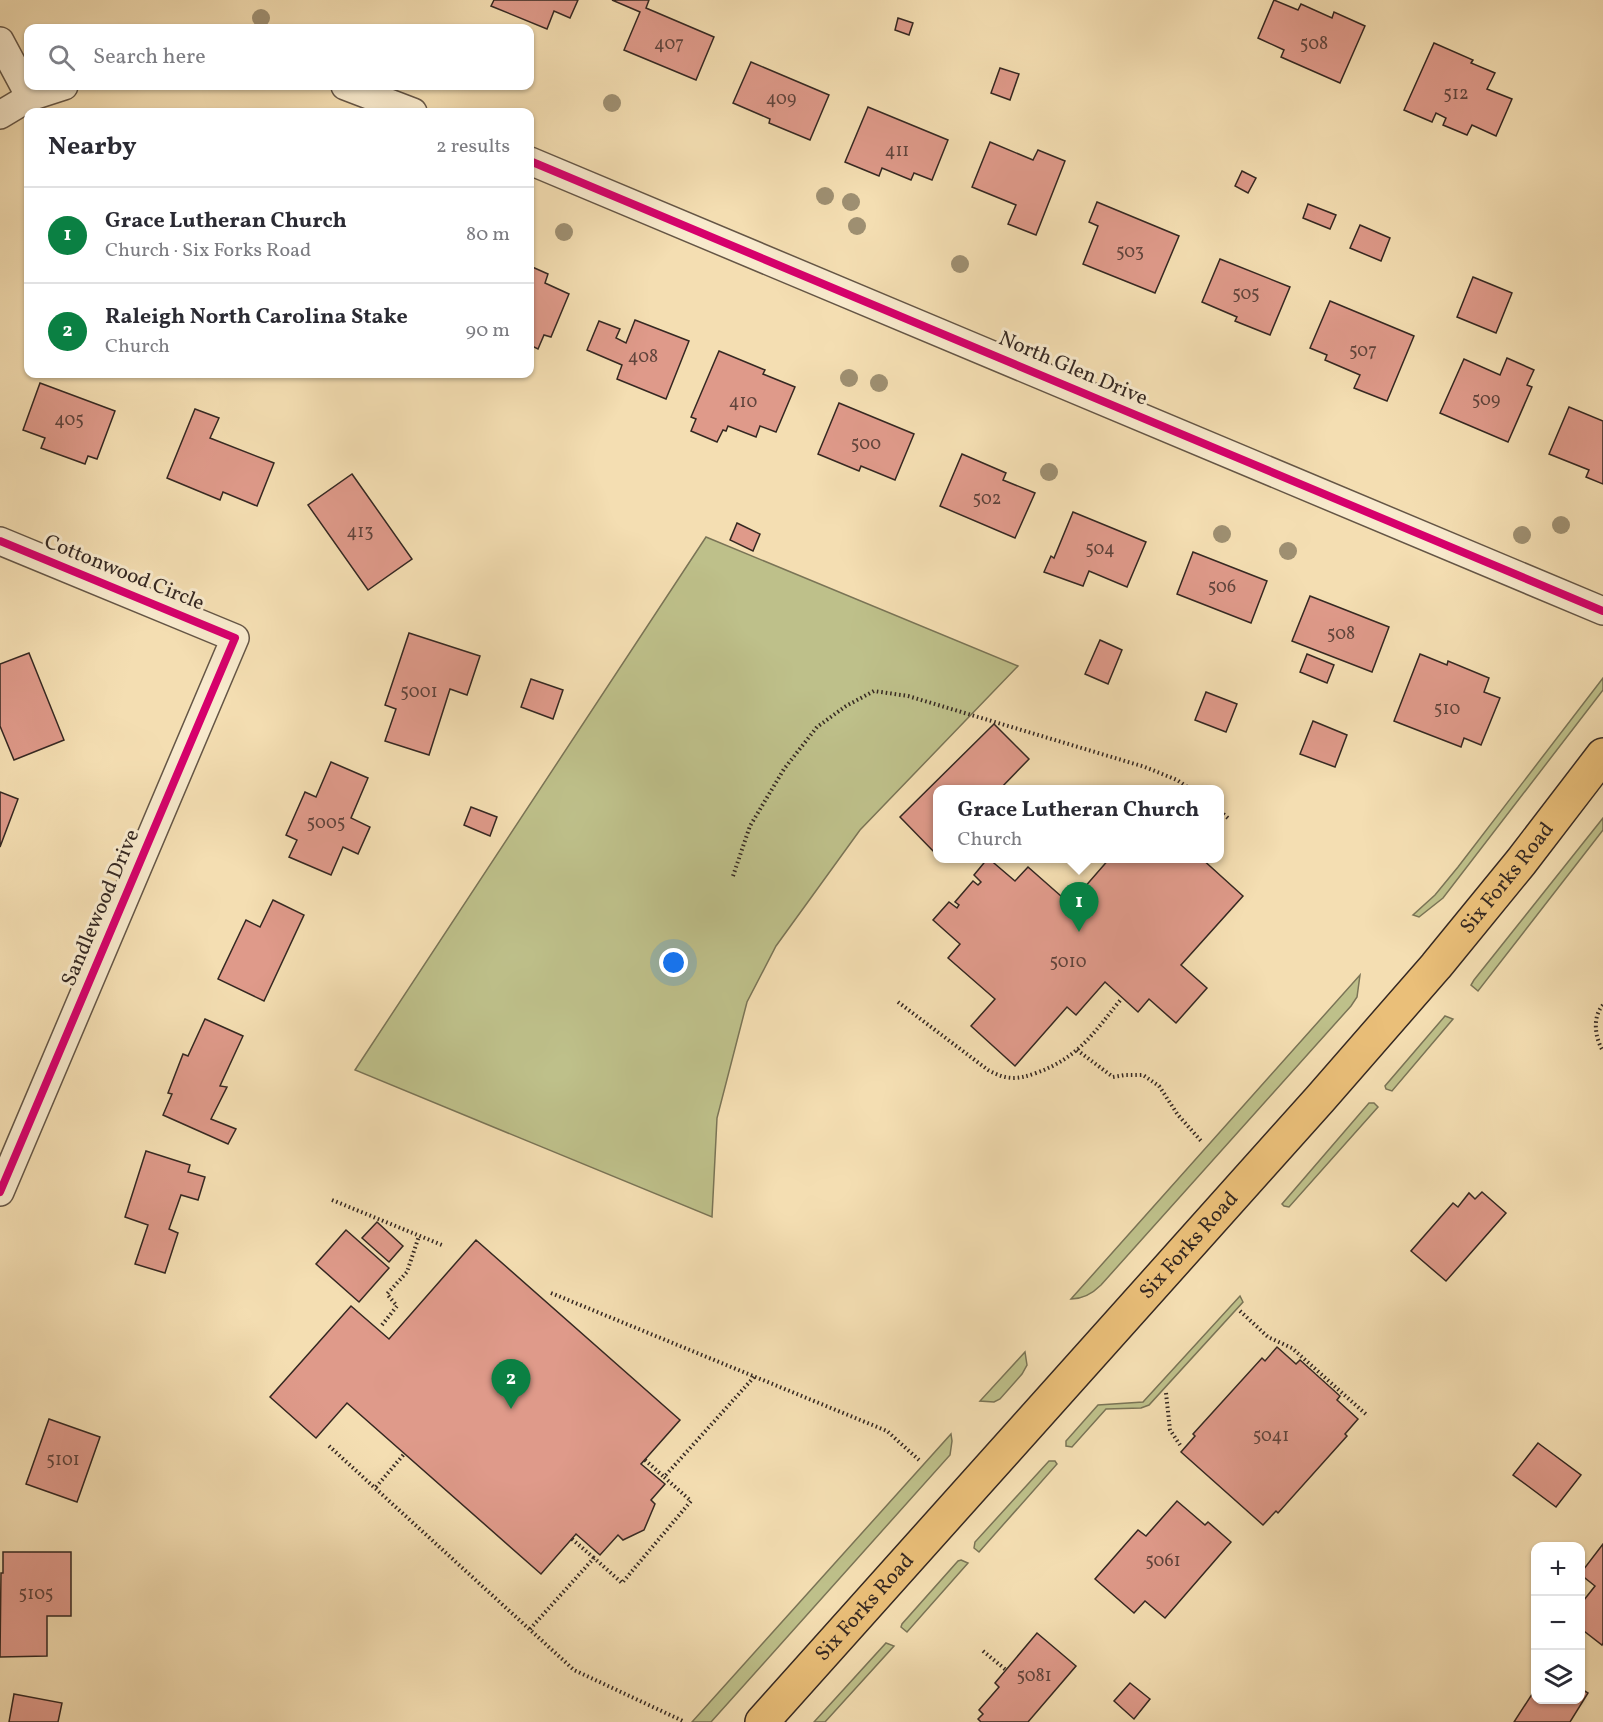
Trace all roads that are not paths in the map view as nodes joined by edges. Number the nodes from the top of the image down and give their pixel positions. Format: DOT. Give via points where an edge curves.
graph roads {
  1 [pos="0,41"];
  2 [pos="24,86"];
  3 [pos="26,90"];
  4 [pos="52,90"];
  5 [pos="355,90"];
  6 [pos="30,97"];
  7 [pos="403,108"];
  8 [pos="0,115"];
  9 [pos="534,163"];
  10 [pos="0,541"];
  11 [pos="1603,611"];
  12 [pos="235,638"];
  13 [pos="1603,755"];
  14 [pos="0,1192"];
  15 [pos="762,1722"];
  1 -- 2 [label="street"];
  3 -- 6 [label="street"];
  4 -- 6 [label="street"];
  5 -- 7 [label="street"];
  6 -- 8 [label="street"];
  9 -- 11 [label="street, North Glen Drive"];
  10 -- 12 [label="street, Cottonwood Circle"];
  12 -- 14 [label="street, Sandlewood Drive"];
  13 -- 15 [label="main road, Six Forks Road" via="1521,862 1320,1099"];
}
